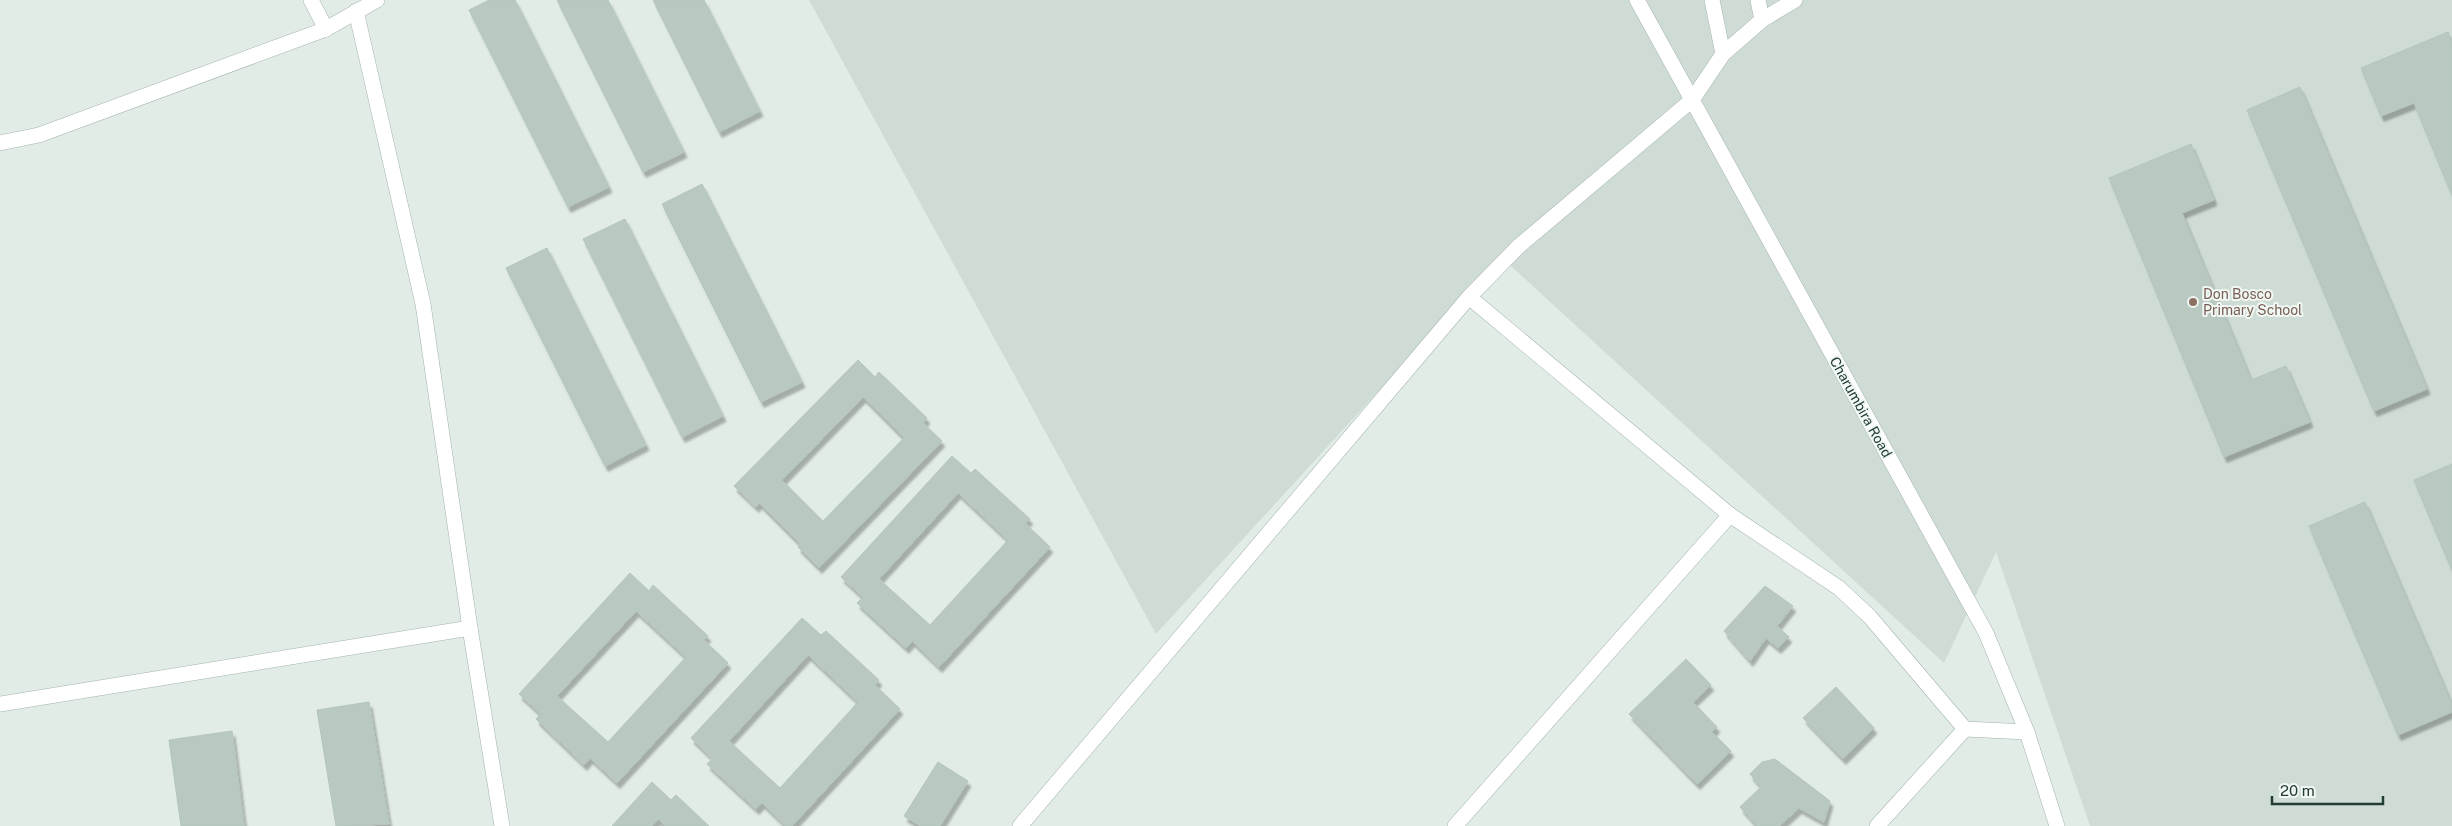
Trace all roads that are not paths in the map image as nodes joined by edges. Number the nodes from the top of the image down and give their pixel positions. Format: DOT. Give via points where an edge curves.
graph roads {
  1 [pos="311,0"];
  2 [pos="377,0"];
  3 [pos="1638,0"];
  4 [pos="1712,0"];
  5 [pos="1758,0"];
  6 [pos="1795,0"];
  7 [pos="356,11"];
  8 [pos="1762,20"];
  9 [pos="326,29"];
  10 [pos="1723,54"];
  11 [pos="1692,100"];
  12 [pos="0,143"];
  13 [pos="1469,297"];
  14 [pos="1730,515"];
  15 [pos="470,628"];
  16 [pos="0,704"];
  17 [pos="1965,729"];
  18 [pos="2027,732"];
  19 [pos="502,826"];
  20 [pos="1020,826"];
  21 [pos="1455,826"];
  22 [pos="1877,826"];
  23 [pos="2057,826"];
  1 -- 9 [label="street"];
  2 -- 7 [label="street"];
  3 -- 11 [label="street, Charumbira Road"];
  4 -- 10 [label="street"];
  5 -- 8 [label="street"];
  6 -- 8 [label="street"];
  7 -- 9 [label="street"];
  7 -- 15 [label="street" via="422,304"];
  8 -- 10 [label="street"];
  9 -- 12 [label="street" via="39,135"];
  10 -- 11 [label="street"];
  11 -- 13 [label="street" via="1519,246"];
  11 -- 18 [label="street, Charumbira Road" via="1986,633"];
  13 -- 14 [label="street"];
  13 -- 20 [label="street"];
  14 -- 17 [label="street" via="1839,588 1870,617"];
  14 -- 21 [label="street"];
  15 -- 16 [label="street"];
  15 -- 19 [label="street"];
  17 -- 18 [label="street"];
  17 -- 22 [label="street"];
  18 -- 23 [label="street, Charumbira Road"];
}
